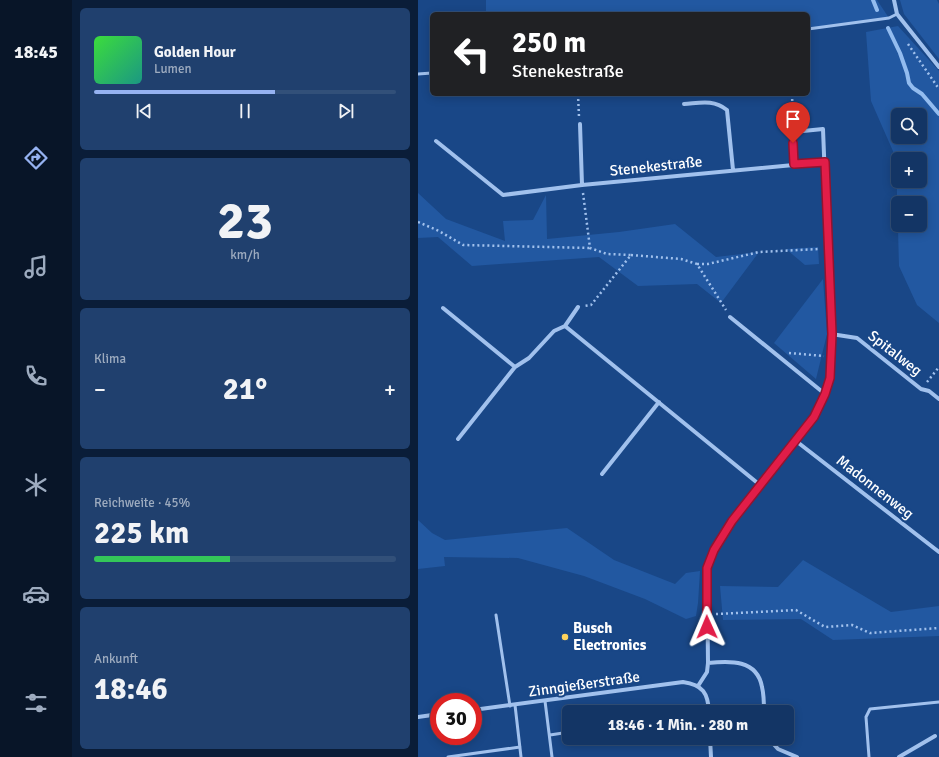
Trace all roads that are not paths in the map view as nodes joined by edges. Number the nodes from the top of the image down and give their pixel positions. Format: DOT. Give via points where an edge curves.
graph roads {
  1 [pos="894,0"];
  2 [pos="897,14"];
  3 [pos="810,28"];
  4 [pos="939,67"];
  5 [pos="430,73"];
  6 [pos="418,74"];
  7 [pos="684,104"];
  8 [pos="580,124"];
  9 [pos="436,141"];
  10 [pos="825,162"];
  11 [pos="794,164"];
  12 [pos="733,170"];
  13 [pos="582,185"];
  14 [pos="578,307"];
  15 [pos="443,308"];
  16 [pos="730,317"];
  17 [pos="565,326"];
  18 [pos="832,334"];
  19 [pos="515,367"];
  20 [pos="825,394"];
  21 [pos="939,399"];
  22 [pos="659,402"];
  23 [pos="458,439"];
  24 [pos="796,441"];
  25 [pos="602,474"];
  26 [pos="760,485"];
  27 [pos="939,552"];
  28 [pos="496,615"];
  29 [pos="708,663"];
  30 [pos="698,686"];
  31 [pos="545,701"];
  32 [pos="939,702"];
  33 [pos="515,705"];
  34 [pos="708,705"];
  35 [pos="763,705"];
  36 [pos="510,706"];
  37 [pos="482,709"];
  38 [pos="430,715"];
  39 [pos="418,717"];
  40 [pos="562,733"];
  41 [pos="550,736"];
  42 [pos="937,736"];
  43 [pos="710,745"];
  44 [pos="774,745"];
  45 [pos="520,747"];
  46 [pos="448,757"];
  47 [pos="521,757"];
  48 [pos="552,757"];
  49 [pos="711,757"];
  50 [pos="797,757"];
  51 [pos="869,757"];
  52 [pos="899,757"];
  1 -- 2 [label="street"];
  2 -- 3 [label="lane" via="889,18"];
  2 -- 4 [label="street"];
  5 -- 6 [label="lane"];
  7 -- 12 [label="street" via="714,102 727,110"];
  8 -- 13 [label="street"];
  9 -- 13 [label="street, Stenekestraße" via="503,195"];
  10 -- 11 [label="street, Stenekestraße"];
  10 -- 11 [label="street" via="823,129 793,132"];
  10 -- 18 [label="street"];
  11 -- 12 [label="street, Stenekestraße"];
  12 -- 13 [label="street, Stenekestraße"];
  14 -- 17 [label="street"];
  15 -- 19 [label="street"];
  16 -- 20 [label="street"];
  17 -- 19 [label="street" via="554,331 529,358"];
  17 -- 22 [label="street"];
  18 -- 20 [label="street" via="830,378"];
  18 -- 21 [label="street, Spitalweg" via="857,338 921,389 929,391"];
  19 -- 23 [label="street"];
  20 -- 24 [label="street" via="814,417"];
  22 -- 25 [label="street"];
  22 -- 26 [label="street"];
  24 -- 26 [label="street"];
  24 -- 27 [label="street, Madonnenweg"];
  26 -- 29 [label="street" via="732,521 714,550 707,568"];
  28 -- 36 [label="lane"];
  29 -- 30 [label="street" via="707,672"];
  29 -- 35 [label="street" via="743,664 754,670 762,686"];
  30 -- 31 [label="street, Zinngießerstraße" via="683,682"];
  30 -- 34 [label="street" via="704,691"];
  31 -- 33 [label="street, Zinngießerstraße"];
  31 -- 41 [label="lane"];
  32 -- 51 [label="lane" via="870,709 866,717"];
  33 -- 36 [label="street, Zinngießerstraße"];
  33 -- 45 [label="lane"];
  36 -- 37 [label="street, Zinngießerstraße"];
  38 -- 39 [label="street"];
  40 -- 41 [label="lane"];
  41 -- 48 [label="lane"];
  42 -- 52 [label="street"];
  43 -- 49 [label="street"];
  44 -- 50 [label="street"];
  45 -- 46 [label="lane"];
  45 -- 47 [label="lane"];
}
